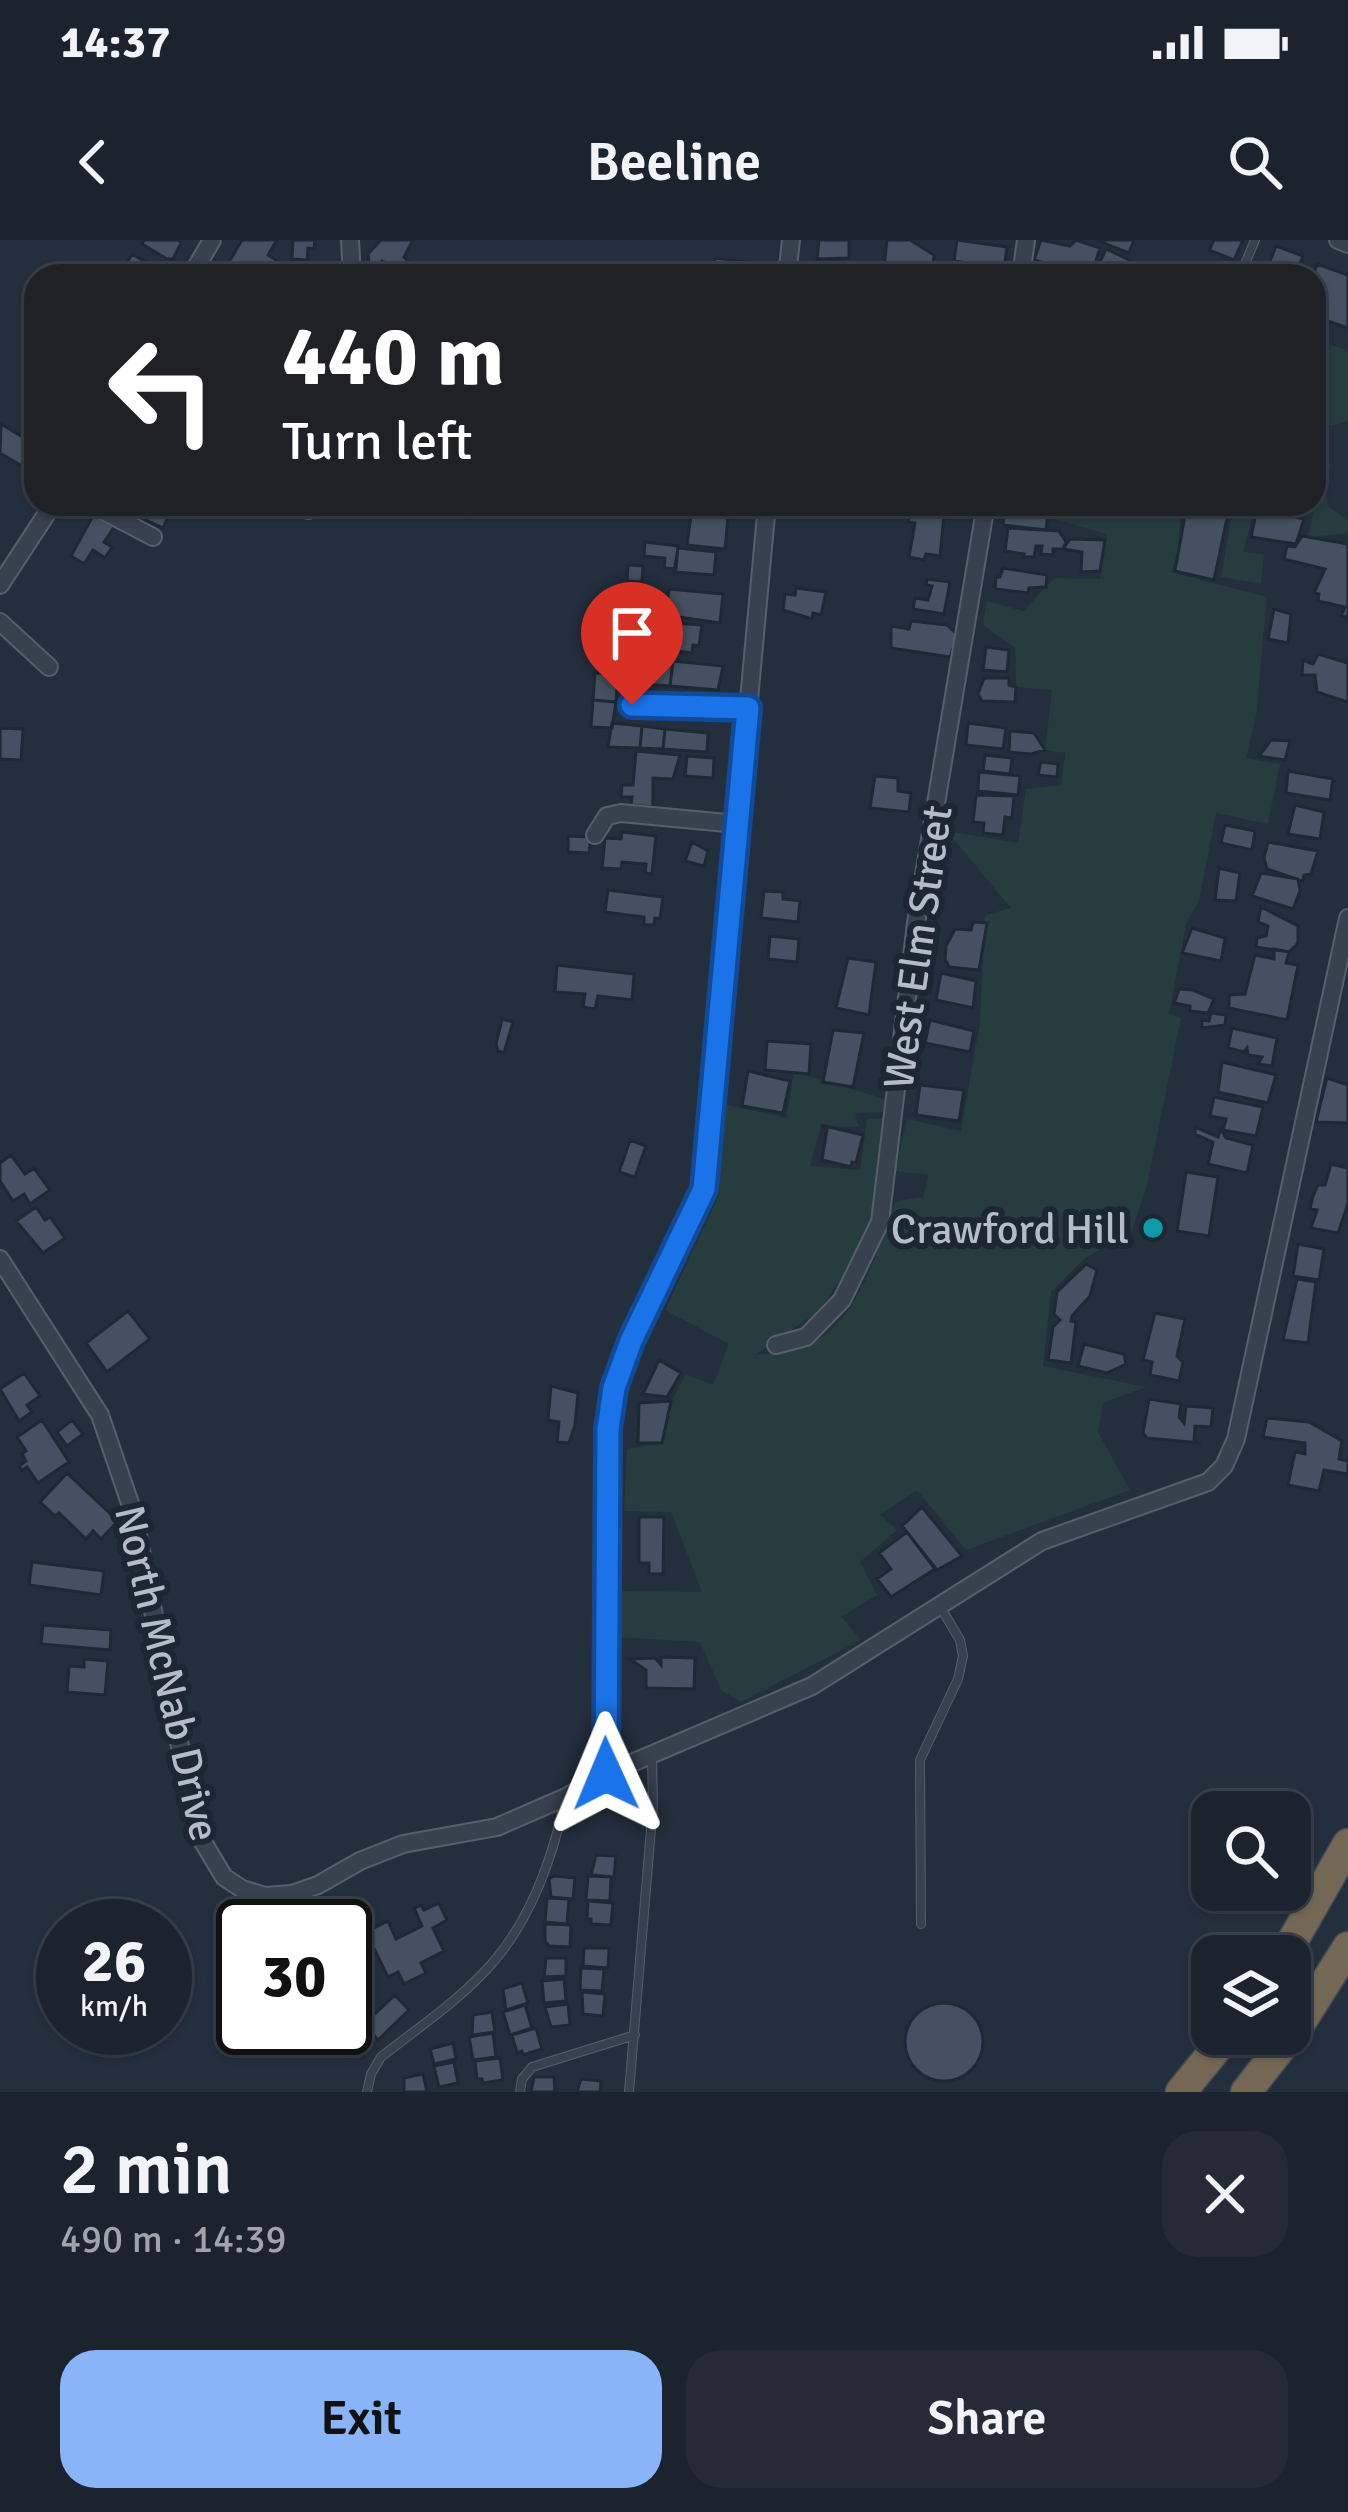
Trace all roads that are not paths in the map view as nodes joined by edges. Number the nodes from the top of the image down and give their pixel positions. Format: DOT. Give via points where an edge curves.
graph roads {
  1 [pos="1338,240"];
  2 [pos="1348,244"];
  3 [pos="45,516"];
  4 [pos="113,516"];
  5 [pos="765,516"];
  6 [pos="984,516"];
  7 [pos="153,537"];
  8 [pos="0,585"];
  9 [pos="0,622"];
  10 [pos="49,668"];
  11 [pos="632,705"];
  12 [pos="748,708"];
  13 [pos="737,824"];
  14 [pos="595,835"];
  15 [pos="1348,918"];
  16 [pos="0,1259"];
  17 [pos="776,1345"];
  18 [pos="940,1607"];
  19 [pos="652,1756"];
  20 [pos="606,1774"];
  21 [pos="566,1797"];
  22 [pos="1348,1844"];
  23 [pos="921,1924"];
  24 [pos="1296,1935"];
  25 [pos="1348,1948"];
  26 [pos="634,2035"];
  27 [pos="1211,2055"];
  28 [pos="367,2092"];
  29 [pos="520,2092"];
  30 [pos="629,2092"];
  31 [pos="1180,2092"];
  32 [pos="1246,2092"];
  1 -- 2 [label="street"];
  3 -- 8 [label="street"];
  4 -- 7 [label="street"];
  5 -- 12 [label="street"];
  6 -- 17 [label="street, West Elm Street" via="916,923 880,1222 842,1300 806,1337"];
  9 -- 10 [label="street"];
  11 -- 12 [label="lane"];
  12 -- 13 [label="street"];
  13 -- 14 [label="street" via="621,813 607,816"];
  13 -- 20 [label="street" via="704,1189 631,1341 608,1429"];
  15 -- 18 [label="street, North McNab Drive" via="1245,1403 1224,1466 1208,1482 1042,1541"];
  16 -- 21 [label="street, North McNab Drive" via="100,1415 119,1467 197,1832 224,1877 265,1896 292,1894 382,1851 496,1827"];
  18 -- 19 [label="street, North McNab Drive" via="812,1687"];
  18 -- 23 [label="lane" via="963,1656 920,1760"];
  19 -- 20 [label="street, North McNab Drive"];
  19 -- 26 [label="lane"];
  20 -- 21 [label="street, North McNab Drive"];
  21 -- 28 [label="lane" via="546,1870 518,1927 494,1961 381,2057"];
  22 -- 24 [label="highway"];
  25 -- 32 [label="highway"];
  26 -- 29 [label="lane" via="532,2067"];
  26 -- 30 [label="lane"];
  27 -- 31 [label="highway"];
}
